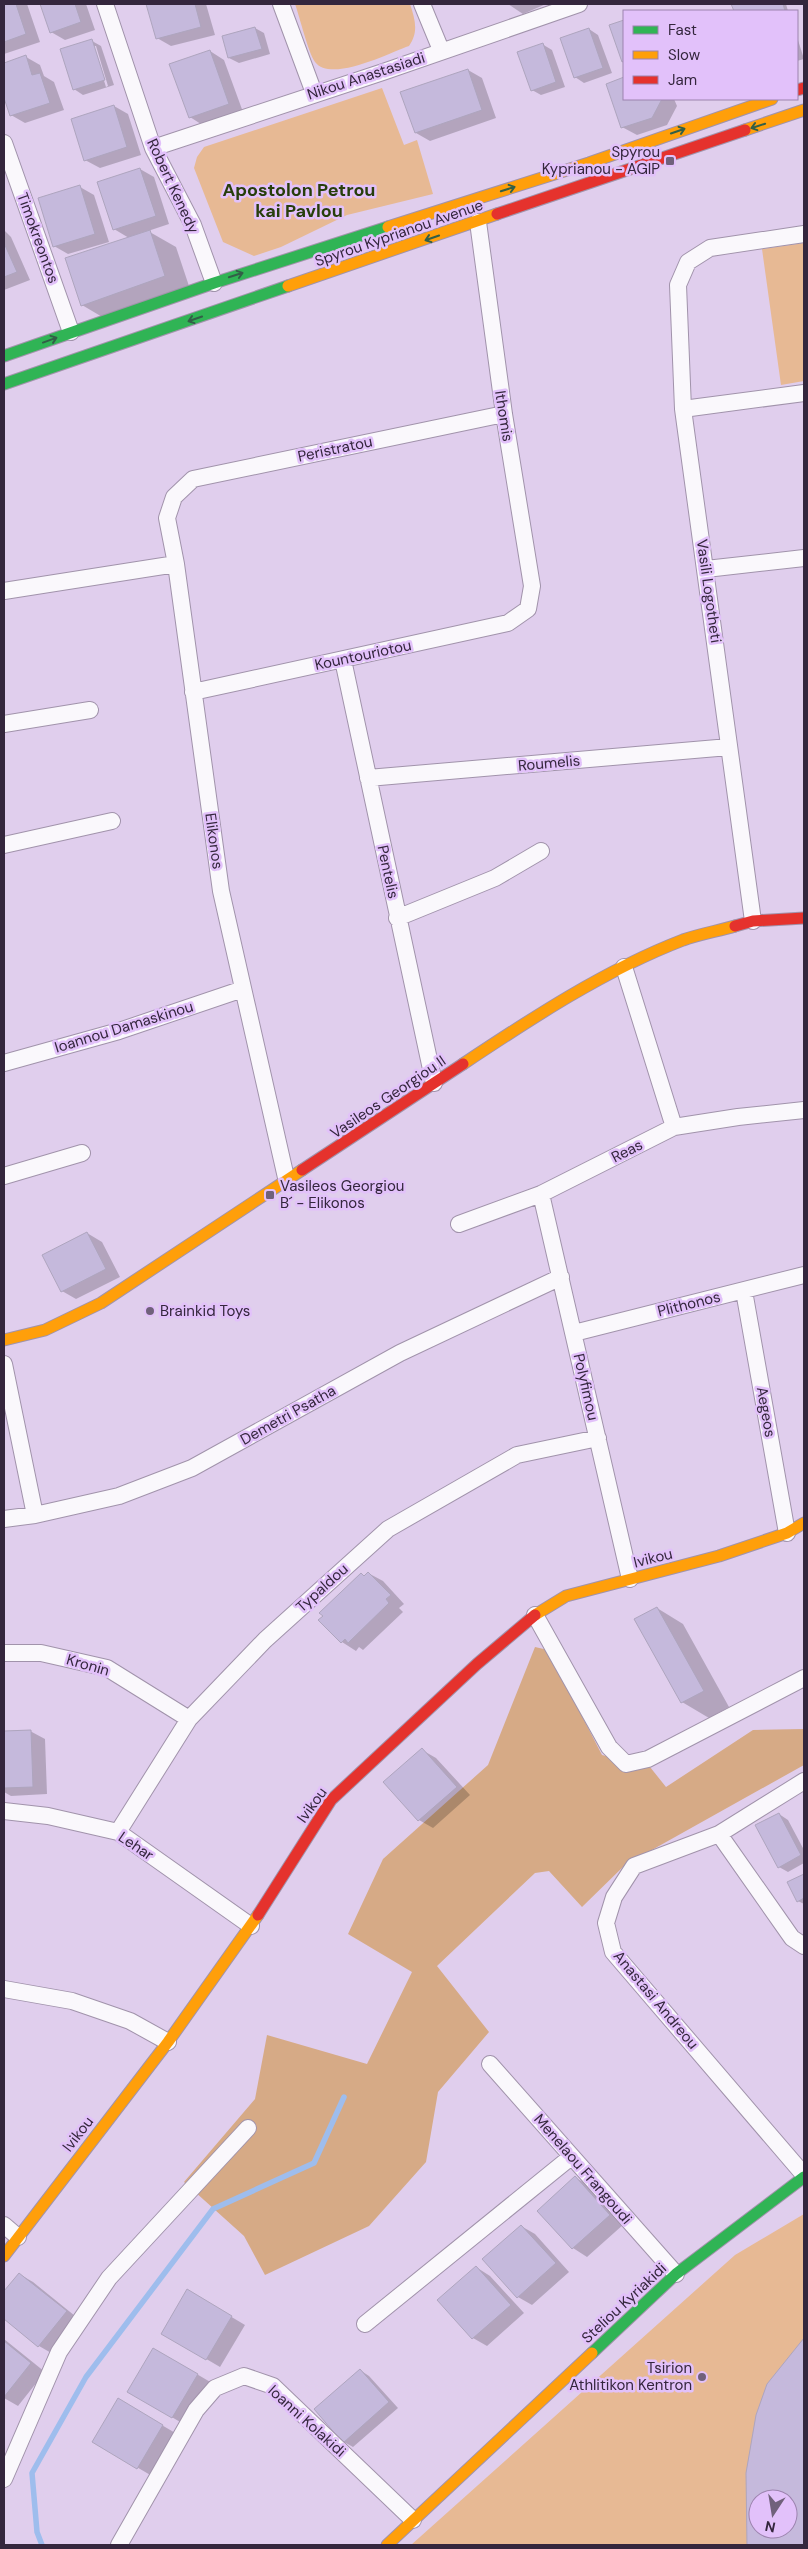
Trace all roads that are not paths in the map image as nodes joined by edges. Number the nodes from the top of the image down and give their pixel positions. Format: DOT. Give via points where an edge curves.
graph roads {
  1 [pos="104,4"];
  2 [pos="281,4"];
  3 [pos="422,4"];
  4 [pos="579,4"];
  5 [pos="441,50"];
  6 [pos="314,93"];
  7 [pos="769,100"];
  8 [pos="804,110"];
  9 [pos="4,143"];
  10 [pos="152,148"];
  11 [pos="478,222"];
  12 [pos="804,234"];
  13 [pos="214,282"];
  14 [pos="71,332"];
  15 [pos="4,356"];
  16 [pos="4,384"];
  17 [pos="804,393"];
  18 [pos="683,409"];
  19 [pos="504,414"];
  20 [pos="174,497"];
  21 [pos="804,558"];
  22 [pos="176,564"];
  23 [pos="706,569"];
  24 [pos="4,590"];
  25 [pos="528,609"];
  26 [pos="343,660"];
  27 [pos="193,692"];
  28 [pos="90,710"];
  29 [pos="4,724"];
  30 [pos="729,747"];
  31 [pos="368,778"];
  32 [pos="112,821"];
  33 [pos="4,845"];
  34 [pos="541,851"];
  35 [pos="397,918"];
  36 [pos="804,918"];
  37 [pos="753,921"];
  38 [pos="624,967"];
  39 [pos="243,989"];
  40 [pos="4,1063"];
  41 [pos="434,1084"];
  42 [pos="804,1110"];
  43 [pos="674,1127"];
  44 [pos="82,1153"];
  45 [pos="4,1176"];
  46 [pos="287,1182"];
  47 [pos="542,1194"];
  48 [pos="459,1224"];
  49 [pos="804,1275"];
  50 [pos="561,1277"];
  51 [pos="744,1290"];
  52 [pos="574,1334"];
  53 [pos="4,1340"];
  54 [pos="4,1364"];
  55 [pos="598,1438"];
  56 [pos="35,1516"];
  57 [pos="4,1519"];
  58 [pos="804,1523"];
  59 [pos="787,1533"];
  60 [pos="630,1579"];
  61 [pos="535,1615"];
  62 [pos="4,1654"];
  63 [pos="804,1678"];
  64 [pos="189,1719"];
  65 [pos="804,1781"];
  66 [pos="4,1811"];
  67 [pos="118,1832"];
  68 [pos="719,1834"];
  69 [pos="251,1926"];
  70 [pos="804,1946"];
  71 [pos="4,1988"];
  72 [pos="168,2042"];
  73 [pos="490,2064"];
  74 [pos="248,2128"];
  75 [pos="572,2157"];
  76 [pos="804,2176"];
  77 [pos="4,2225"];
  78 [pos="18,2237"];
  79 [pos="4,2256"];
  80 [pos="676,2274"];
  81 [pos="365,2324"];
  82 [pos="4,2478"];
  83 [pos="413,2520"];
  84 [pos="119,2545"];
  85 [pos="387,2545"];
  1 -- 10 [label="street, Robert Kenedy"];
  2 -- 6 [label="street"];
  3 -- 5 [label="street"];
  4 -- 5 [label="street, Nikou Anastasiadi"];
  5 -- 6 [label="street, Nikou Anastasiadi"];
  6 -- 10 [label="street, Nikou Anastasiadi"];
  13 -- 7 [label="street, Spyrou Kyprianou Avenue, one-way" via="589,163"];
  8 -- 11 [label="street, Spyrou Kyprianou Avenue, one-way" via="595,179"];
  9 -- 14 [label="street, Timokreontos"];
  10 -- 13 [label="street, Robert Kenedy" via="193,225"];
  11 -- 16 [label="street, Spyrou Kyprianou Avenue, one-way"];
  11 -- 19 [label="street, Ithomis"];
  12 -- 18 [label="street, Vasili Logotheti" via="710,248 688,262 678,285"];
  13 -- 14 [label="street, Spyrou Kyprianou Avenue"];
  15 -- 14 [label="street, Spyrou Kyprianou Avenue, one-way"];
  17 -- 18 [label="street"];
  18 -- 23 [label="street, Vasili Logotheti"];
  19 -- 20 [label="street, Peristratou" via="193,479"];
  19 -- 25 [label="street, Ithomis" via="532,586"];
  20 -- 22 [label="street, Elikonos" via="167,518"];
  21 -- 23 [label="street"];
  22 -- 24 [label="street"];
  22 -- 27 [label="street, Elikonos"];
  23 -- 30 [label="street, Vasili Logotheti"];
  25 -- 26 [label="street, Kountouriotou" via="508,623"];
  26 -- 27 [label="street, Kountouriotou"];
  26 -- 31 [label="street, Pentelis"];
  27 -- 39 [label="street, Elikonos" via="221,890"];
  28 -- 29 [label="street"];
  30 -- 31 [label="street, Roumelis"];
  30 -- 37 [label="street, Vasili Logotheti"];
  31 -- 35 [label="street, Pentelis"];
  32 -- 33 [label="street"];
  34 -- 35 [label="street" via="495,878"];
  35 -- 41 [label="street, Pentelis"];
  36 -- 37 [label="street, Vasileos Georgiou II"];
  37 -- 38 [label="street, Vasileos Georgiou II" via="684,940"];
  38 -- 41 [label="street, Vasileos Georgiou II" via="520,1026"];
  38 -- 43 [label="street"];
  39 -- 40 [label="street, Ioannou Damaskinou" via="119,1031"];
  39 -- 46 [label="street, Elikonos"];
  41 -- 46 [label="street, Vasileos Georgiou II"];
  42 -- 43 [label="street, Reas" via="738,1116"];
  43 -- 47 [label="street, Reas"];
  44 -- 45 [label="street"];
  46 -- 53 [label="street, Vasileos Georgiou II" via="101,1303 45,1330"];
  47 -- 48 [label="street, Reas"];
  47 -- 50 [label="street, Polyfimou"];
  49 -- 51 [label="street, Plithonos"];
  50 -- 52 [label="street, Polyfimou"];
  50 -- 56 [label="street, Demetri Psatha" via="400,1353 192,1468 119,1496"];
  51 -- 52 [label="street, Plithonos"];
  51 -- 59 [label="street, Aegeos"];
  52 -- 55 [label="street, Polyfimou"];
  54 -- 56 [label="street"];
  55 -- 60 [label="street, Polyfimou"];
  55 -- 64 [label="street, Typaldou" via="517,1455 388,1529 265,1640"];
  56 -- 57 [label="street, Demetri Psatha"];
  58 -- 59 [label="street, Ivikou"];
  59 -- 60 [label="street, Ivikou" via="719,1556"];
  60 -- 61 [label="street, Ivikou" via="566,1596"];
  61 -- 63 [label="street" via="608,1747 626,1764 648,1760"];
  61 -- 69 [label="street, Ivikou" via="477,1664 331,1800"];
  62 -- 64 [label="street, Kronin" via="41,1652 107,1668"];
  64 -- 67 [label="street, Typaldou"];
  65 -- 68 [label="street, Anastasi Andreou"];
  66 -- 67 [label="street, Lehar" via="48,1816"];
  67 -- 69 [label="street, Lehar"];
  68 -- 70 [label="street" via="792,1938"];
  68 -- 76 [label="street, Anastasi Andreou" via="634,1866 614,1897 606,1923 613,1952"];
  69 -- 72 [label="street, Ivikou"];
  71 -- 72 [label="street" via="72,2001 130,2020"];
  72 -- 78 [label="street, Ivikou"];
  73 -- 75 [label="street, Menelaou Frangoudi"];
  74 -- 82 [label="street" via="109,2278 59,2352"];
  75 -- 80 [label="street, Menelaou Frangoudi"];
  75 -- 81 [label="street"];
  76 -- 80 [label="street, Steliou Kyriakidi"];
  77 -- 78 [label="street"];
  78 -- 79 [label="street, Ivikou"];
  80 -- 83 [label="street, Steliou Kyriakidi"];
  83 -- 84 [label="street, Ioanni Kolakidi" via="273,2386 244,2376 216,2388 196,2410"];
  83 -- 85 [label="street, Steliou Kyriakidi"];
}
